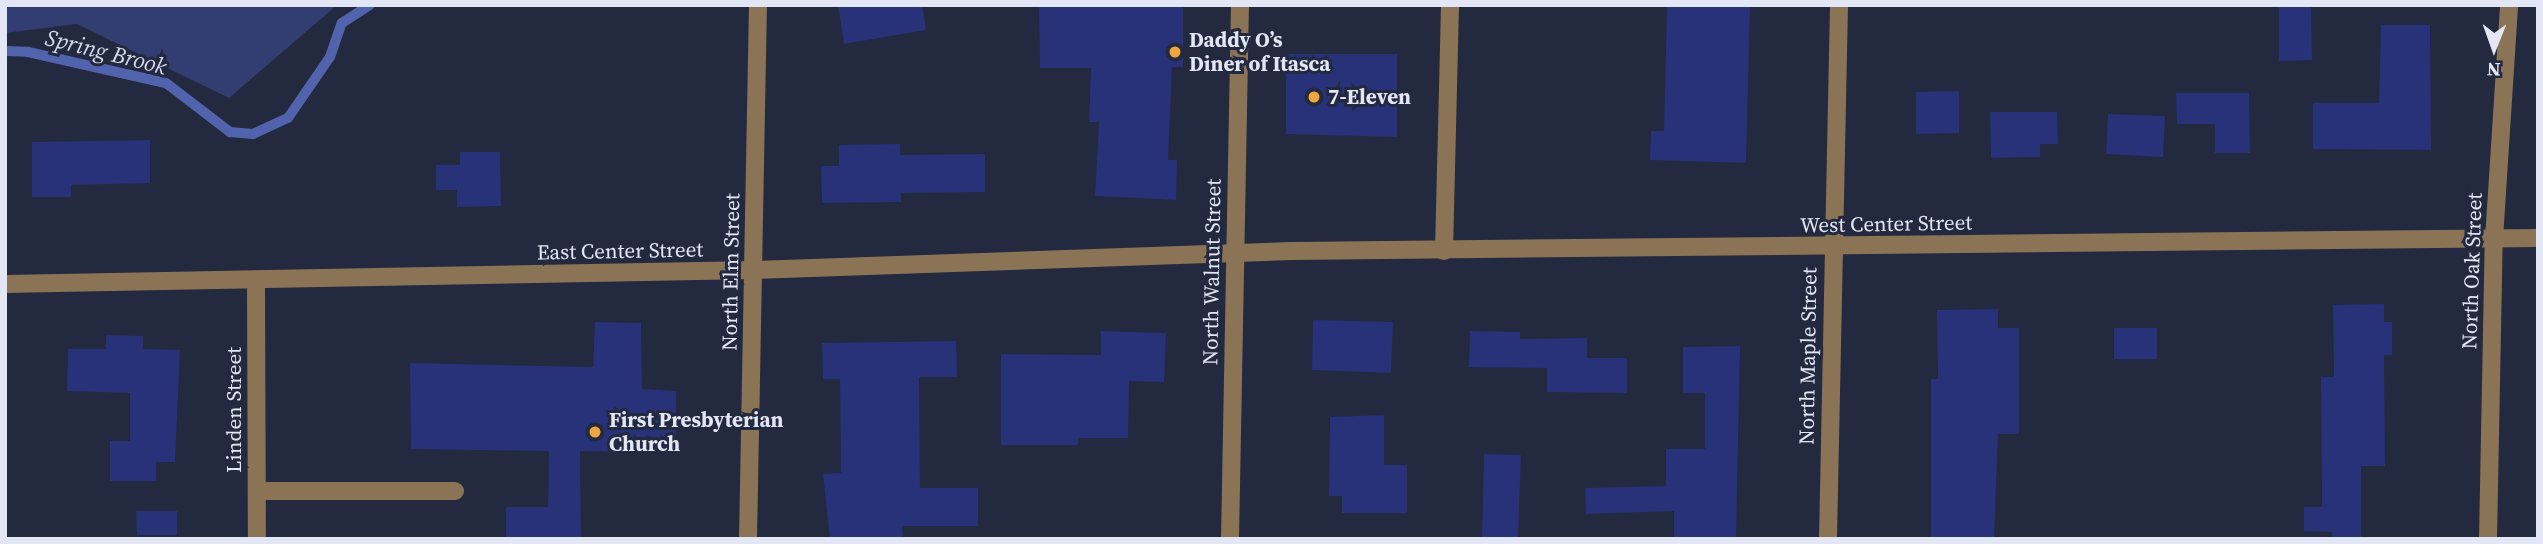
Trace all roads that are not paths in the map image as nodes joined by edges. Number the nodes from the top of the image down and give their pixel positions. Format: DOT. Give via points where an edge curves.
graph roads {
  1 [pos="758,5"];
  2 [pos="1240,5"];
  3 [pos="1450,5"];
  4 [pos="1839,5"];
  5 [pos="2509,5"];
  6 [pos="2538,238"];
  7 [pos="2494,239"];
  8 [pos="1832,248"];
  9 [pos="1444,251"];
  10 [pos="1235,254"];
  11 [pos="754,270"];
  12 [pos="256,282"];
  13 [pos="5,284"];
  14 [pos="257,491"];
  15 [pos="456,491"];
  16 [pos="257,539"];
  17 [pos="748,539"];
  18 [pos="1230,539"];
  19 [pos="1828,539"];
  20 [pos="2488,539"];
  1 -- 11 [label="street, North Elm Street"];
  2 -- 10 [label="street, North Walnut Street"];
  3 -- 9 [label="street"];
  4 -- 8 [label="street, North Maple Street"];
  5 -- 7 [label="street, North Oak Street"];
  6 -- 7 [label="street, West Center Street"];
  7 -- 8 [label="street, West Center Street"];
  7 -- 20 [label="street, North Oak Street"];
  8 -- 9 [label="street, West Center Street"];
  8 -- 19 [label="street, North Maple Street"];
  9 -- 10 [label="street, West Center Street"];
  10 -- 11 [label="street, East Center Street"];
  10 -- 18 [label="street, North Walnut Street"];
  11 -- 12 [label="street, East Center Street"];
  11 -- 17 [label="street, North Elm Street"];
  12 -- 13 [label="street, East Center Street"];
  12 -- 14 [label="street, Linden Street"];
  14 -- 15 [label="street"];
  14 -- 16 [label="street, Linden Street"];
}
